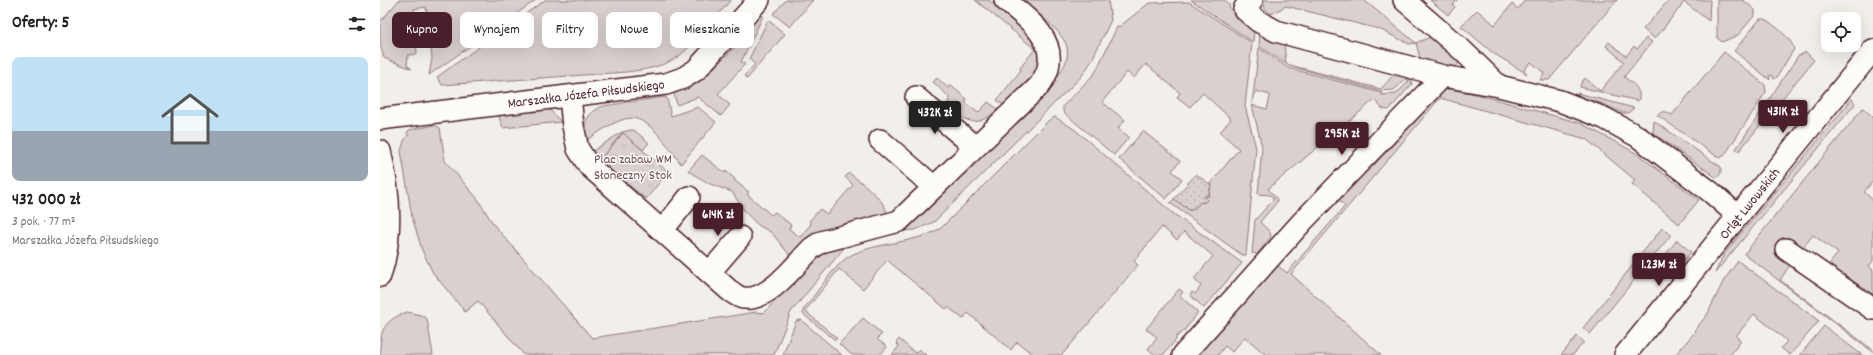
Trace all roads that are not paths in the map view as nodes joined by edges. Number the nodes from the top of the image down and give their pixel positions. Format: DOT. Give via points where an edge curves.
graph roads {
  1 [pos="759,0"];
  2 [pos="1005,0"];
  3 [pos="1252,0"];
  4 [pos="1404,0"];
  5 [pos="1873,50"];
  6 [pos="1443,76"];
  7 [pos="1499,86"];
  8 [pos="570,96"];
  9 [pos="916,97"];
  10 [pos="380,119"];
  11 [pos="880,140"];
  12 [pos="975,147"];
  13 [pos="380,150"];
  14 [pos="934,187"];
  15 [pos="689,197"];
  16 [pos="1738,216"];
  17 [pos="662,231"];
  18 [pos="740,237"];
  19 [pos="1786,249"];
  20 [pos="710,272"];
  21 [pos="380,276"];
  22 [pos="1873,310"];
  23 [pos="1183,355"];
  24 [pos="1625,355"];
  1 -- 8 [label="street, Marszałka Józefa Piłsudskiego" via="696,70 683,78 666,84"];
  2 -- 12 [label="street" via="1044,37 1050,53 1048,69 1040,85"];
  3 -- 6 [label="street" via="1244,9 1276,31"];
  4 -- 7 [label="street"];
  5 -- 16 [label="street, Orląt Lwowskich"];
  6 -- 7 [label="street"];
  6 -- 23 [label="street" via="1292,232"];
  7 -- 16 [label="street" via="1560,101 1618,124 1712,193"];
  8 -- 10 [label="street, Marszałka Józefa Piłsudskiego"];
  8 -- 17 [label="street" via="578,149 589,166"];
  9 -- 12 [label="street"];
  11 -- 14 [label="street"];
  12 -- 14 [label="street"];
  13 -- 21 [label="street" via="389,211 386,258"];
  14 -- 20 [label="street" via="899,222 821,242 768,293 754,298 742,298 730,291"];
  15 -- 17 [label="street"];
  16 -- 24 [label="street, Orląt Lwowskich"];
  17 -- 20 [label="street"];
  18 -- 20 [label="street"];
  19 -- 22 [label="street"];
}
